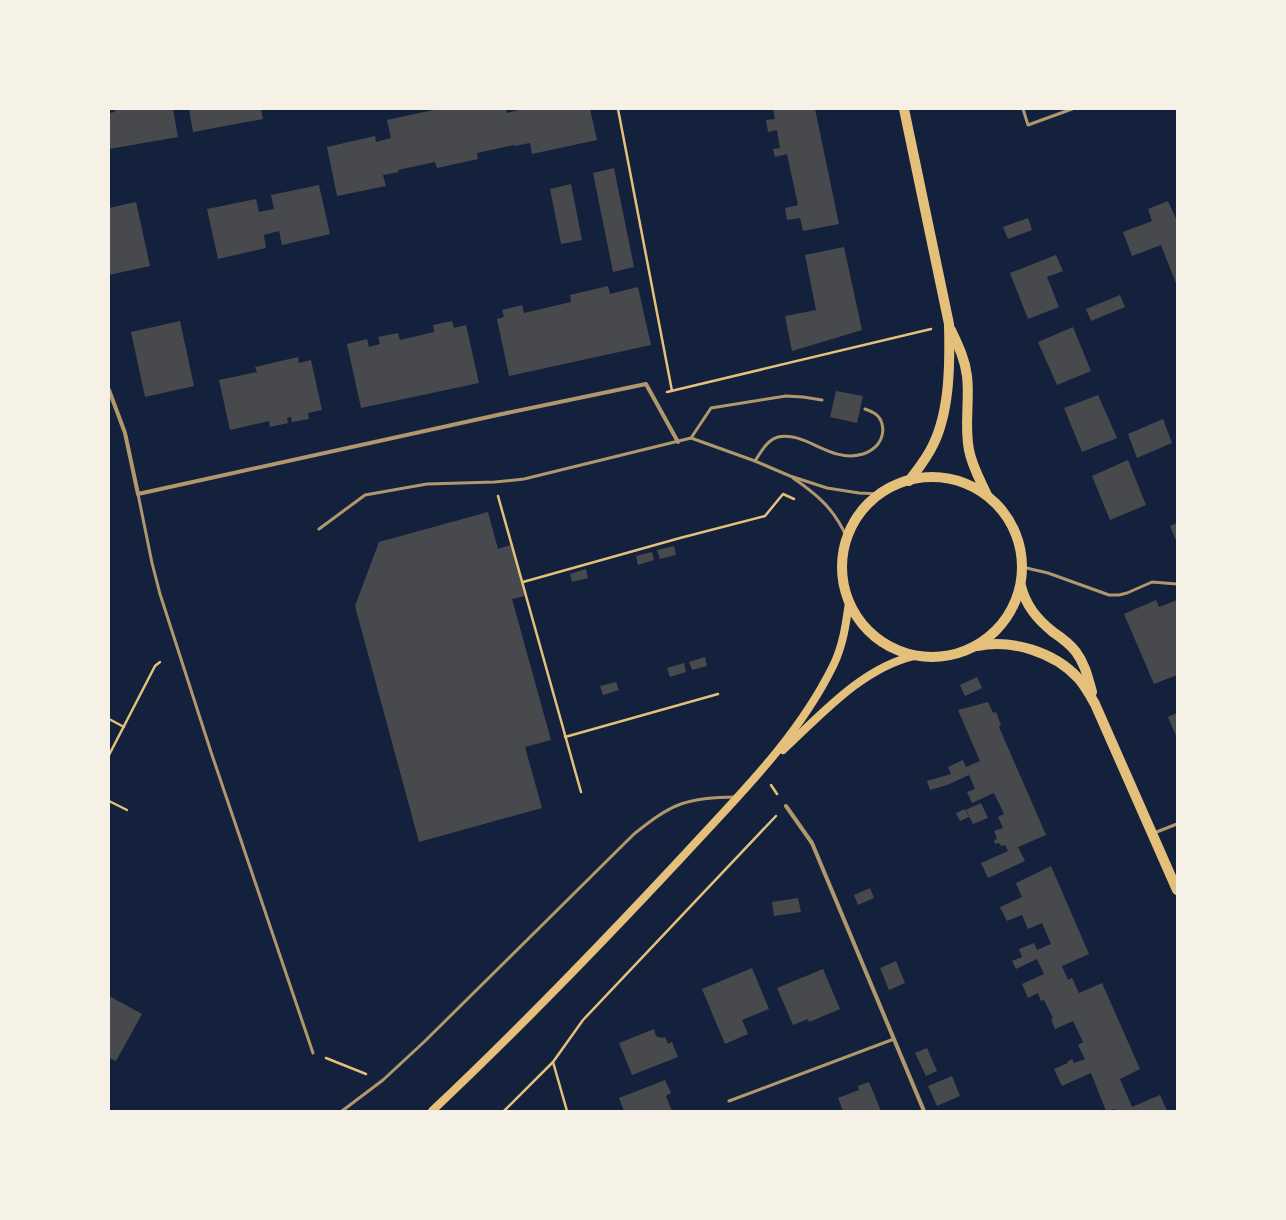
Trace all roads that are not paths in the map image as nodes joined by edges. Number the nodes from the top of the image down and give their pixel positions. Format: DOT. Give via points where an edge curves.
graph roads {
  1 [pos="904,109"];
  2 [pos="1023,109"];
  3 [pos="1072,109"];
  4 [pos="949,324"];
  5 [pos="109,390"];
  6 [pos="822,400"];
  7 [pos="865,409"];
  8 [pos="691,438"];
  9 [pos="678,442"];
  10 [pos="755,461"];
  11 [pos="790,476"];
  12 [pos="909,480"];
  13 [pos="138,494"];
  14 [pos="880,494"];
  15 [pos="988,497"];
  16 [pos="319,529"];
  17 [pos="847,538"];
  18 [pos="1022,567"];
  19 [pos="1020,584"];
  20 [pos="1177,584"];
  21 [pos="849,602"];
  22 [pos="975,646"];
  23 [pos="914,656"];
  24 [pos="1095,704"];
  25 [pos="761,772"];
  26 [pos="738,796"];
  27 [pos="786,806"];
  28 [pos="1177,824"];
  29 [pos="1152,834"];
  30 [pos="1177,890"];
  31 [pos="894,1039"];
  32 [pos="313,1053"];
  33 [pos="729,1101"];
  34 [pos="342,1111"];
  35 [pos="432,1111"];
  36 [pos="924,1111"];
  1 -- 4 [label="main road"];
  2 -- 3 [label="lane" via="1028,125"];
  4 -- 12 [label="main road" via="949,371 941,424 929,453"];
  4 -- 15 [label="main road" via="962,352 968,377 966,420 969,449 974,468"];
  5 -- 13 [label="street" via="125,433"];
  6 -- 8 [label="lane" via="786,396 711,408"];
  7 -- 10 [label="lane" via="877,414 883,427 881,439 870,451 844,456 800,440 778,437 768,441"];
  8 -- 9 [label="lane"];
  8 -- 10 [label="lane"];
  9 -- 13 [label="street" via="646,384"];
  9 -- 16 [label="lane" via="524,479 428,484 365,495"];
  10 -- 11 [label="lane"];
  11 -- 14 [label="lane" via="838,490"];
  11 -- 17 [label="lane" via="828,505"];
  12 -- 14 [label="main road"];
  12 -- 15 [label="main road" via="932,477 950,479 968,485"];
  13 -- 32 [label="lane" via="162,601"];
  14 -- 17 [label="main road" via="864,509 851,527"];
  15 -- 18 [label="main road" via="1013,528 1019,544"];
  17 -- 21 [label="main road" via="842,570"];
  18 -- 19 [label="main road"];
  18 -- 20 [label="lane" via="1048,573 1109,595 1127,594 1152,582"];
  19 -- 22 [label="main road" via="1013,606 1004,620 993,633"];
  19 -- 24 [label="main road" via="1032,612 1080,658"];
  21 -- 23 [label="main road" via="854,613 870,633 890,647"];
  21 -- 25 [label="main road" via="843,638 833,665 801,720"];
  22 -- 23 [label="main road" via="945,657"];
  22 -- 24 [label="main road" via="1007,645 1027,648 1046,655 1077,677"];
  23 -- 25 [label="main road" via="889,664 863,678"];
  24 -- 29 [label="main road"];
  25 -- 26 [label="main road"];
  26 -- 34 [label="lane" via="682,804 634,834 425,1041 383,1080"];
  26 -- 35 [label="main road" via="581,965"];
  27 -- 31 [label="street" via="812,843"];
  28 -- 29 [label="lane"];
  29 -- 30 [label="main road"];
  31 -- 33 [label="lane"];
  31 -- 36 [label="street"];
}
